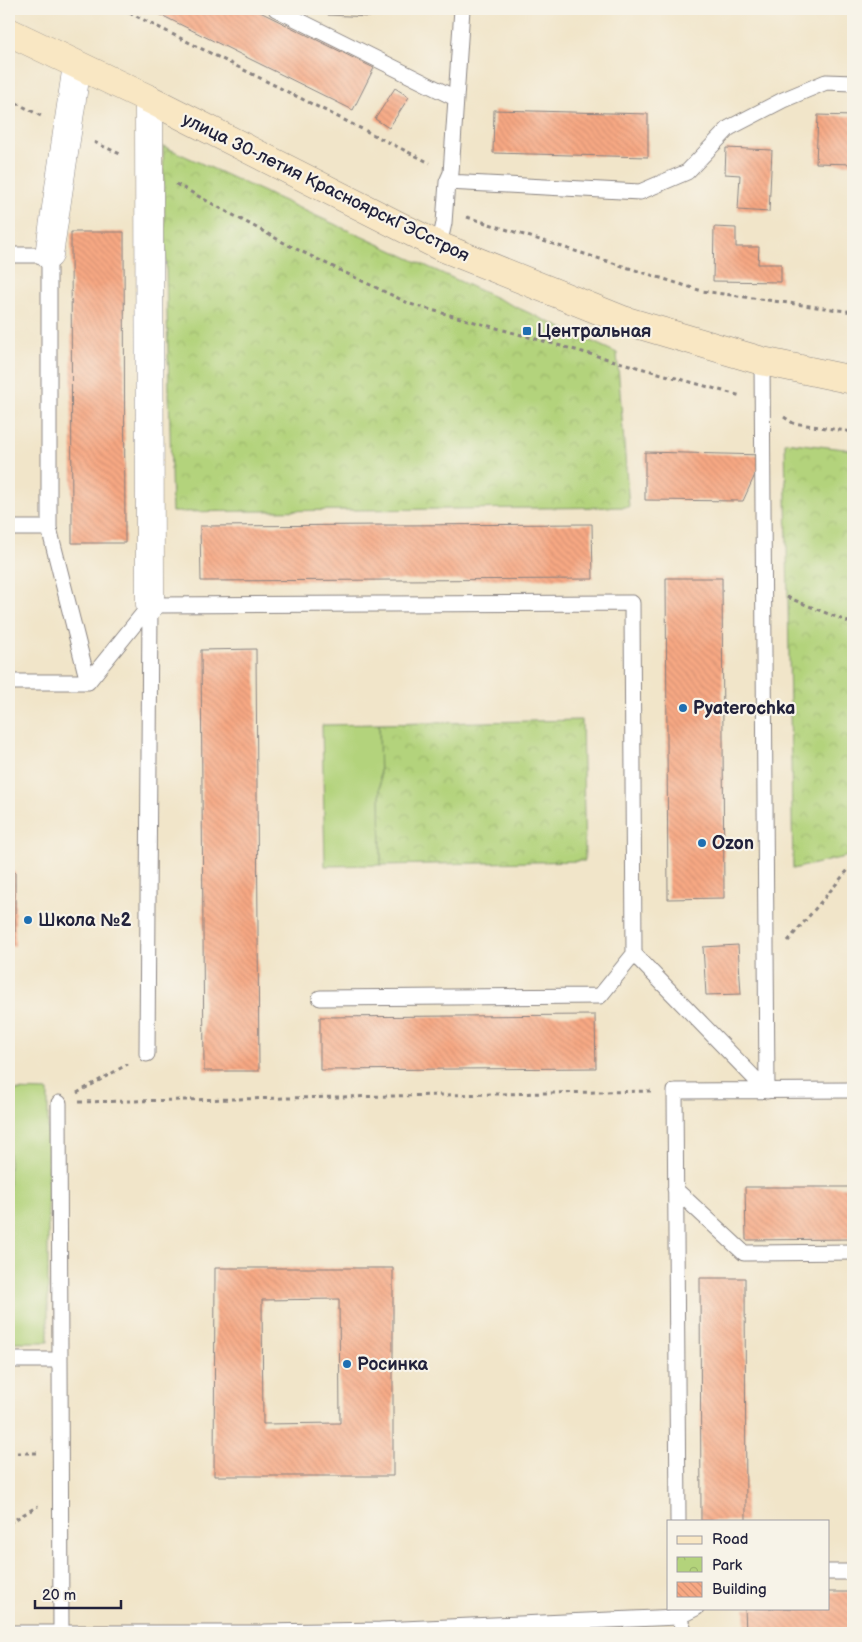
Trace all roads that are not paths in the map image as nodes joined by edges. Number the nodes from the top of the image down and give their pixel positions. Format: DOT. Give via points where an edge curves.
graph roads {
  1 [pos="276,9"];
  2 [pos="462,9"];
  3 [pos="9,32"];
  4 [pos="77,65"];
  5 [pos="853,83"];
  6 [pos="455,98"];
  7 [pos="149,99"];
  8 [pos="449,177"];
  9 [pos="439,246"];
  10 [pos="9,255"];
  11 [pos="49,255"];
  12 [pos="762,361"];
  13 [pos="853,380"];
  14 [pos="9,528"];
  15 [pos="49,528"];
  16 [pos="150,605"];
  17 [pos="9,682"];
  18 [pos="88,682"];
  19 [pos="634,954"];
  20 [pos="320,998"];
  21 [pos="148,1054"];
  22 [pos="853,1090"];
  23 [pos="768,1091"];
  24 [pos="59,1103"];
  25 [pos="676,1189"];
  26 [pos="853,1252"];
  27 [pos="9,1360"];
  28 [pos="60,1360"];
  29 [pos="678,1520"];
  30 [pos="830,1572"];
  31 [pos="853,1572"];
  32 [pos="678,1613"];
  33 [pos="380,1632"];
  34 [pos="9,1633"];
  35 [pos="61,1633"];
  36 [pos="265,1633"];
  37 [pos="686,1633"];
  1 -- 6 [label="lane"];
  2 -- 6 [label="lane"];
  3 -- 4 [label="main road, улица 30-летия КрасноярскГЭСстроя"];
  4 -- 7 [label="main road, улица 30-летия КрасноярскГЭСстроя"];
  4 -- 11 [label="street"];
  5 -- 8 [label="lane" via="826,82 783,100 729,128 688,172 640,192"];
  6 -- 8 [label="lane"];
  7 -- 9 [label="main road, улица 30-летия КрасноярскГЭСстроя"];
  7 -- 16 [label="street"];
  8 -- 9 [label="lane"];
  9 -- 12 [label="main road, улица 30-летия КрасноярскГЭСстроя" via="623,320"];
  10 -- 11 [label="lane"];
  11 -- 15 [label="lane"];
  12 -- 13 [label="main road, улица 30-летия КрасноярскГЭСстроя"];
  12 -- 23 [label="lane"];
  14 -- 15 [label="lane"];
  15 -- 18 [label="lane"];
  16 -- 18 [label="lane"];
  16 -- 19 [label="lane" via="632,602"];
  16 -- 21 [label="lane"];
  17 -- 18 [label="lane"];
  19 -- 20 [label="lane" via="600,996"];
  19 -- 23 [label="lane"];
  22 -- 23 [label="lane"];
  23 -- 25 [label="lane" via="675,1091"];
  24 -- 28 [label="lane"];
  25 -- 26 [label="lane" via="744,1253"];
  25 -- 29 [label="lane"];
  27 -- 28 [label="lane"];
  28 -- 35 [label="lane"];
  30 -- 31 [label="lane"];
  32 -- 33 [label="lane"];
  32 -- 37 [label="lane"];
  33 -- 36 [label="lane"];
  34 -- 35 [label="lane"];
  35 -- 36 [label="lane"];
}
